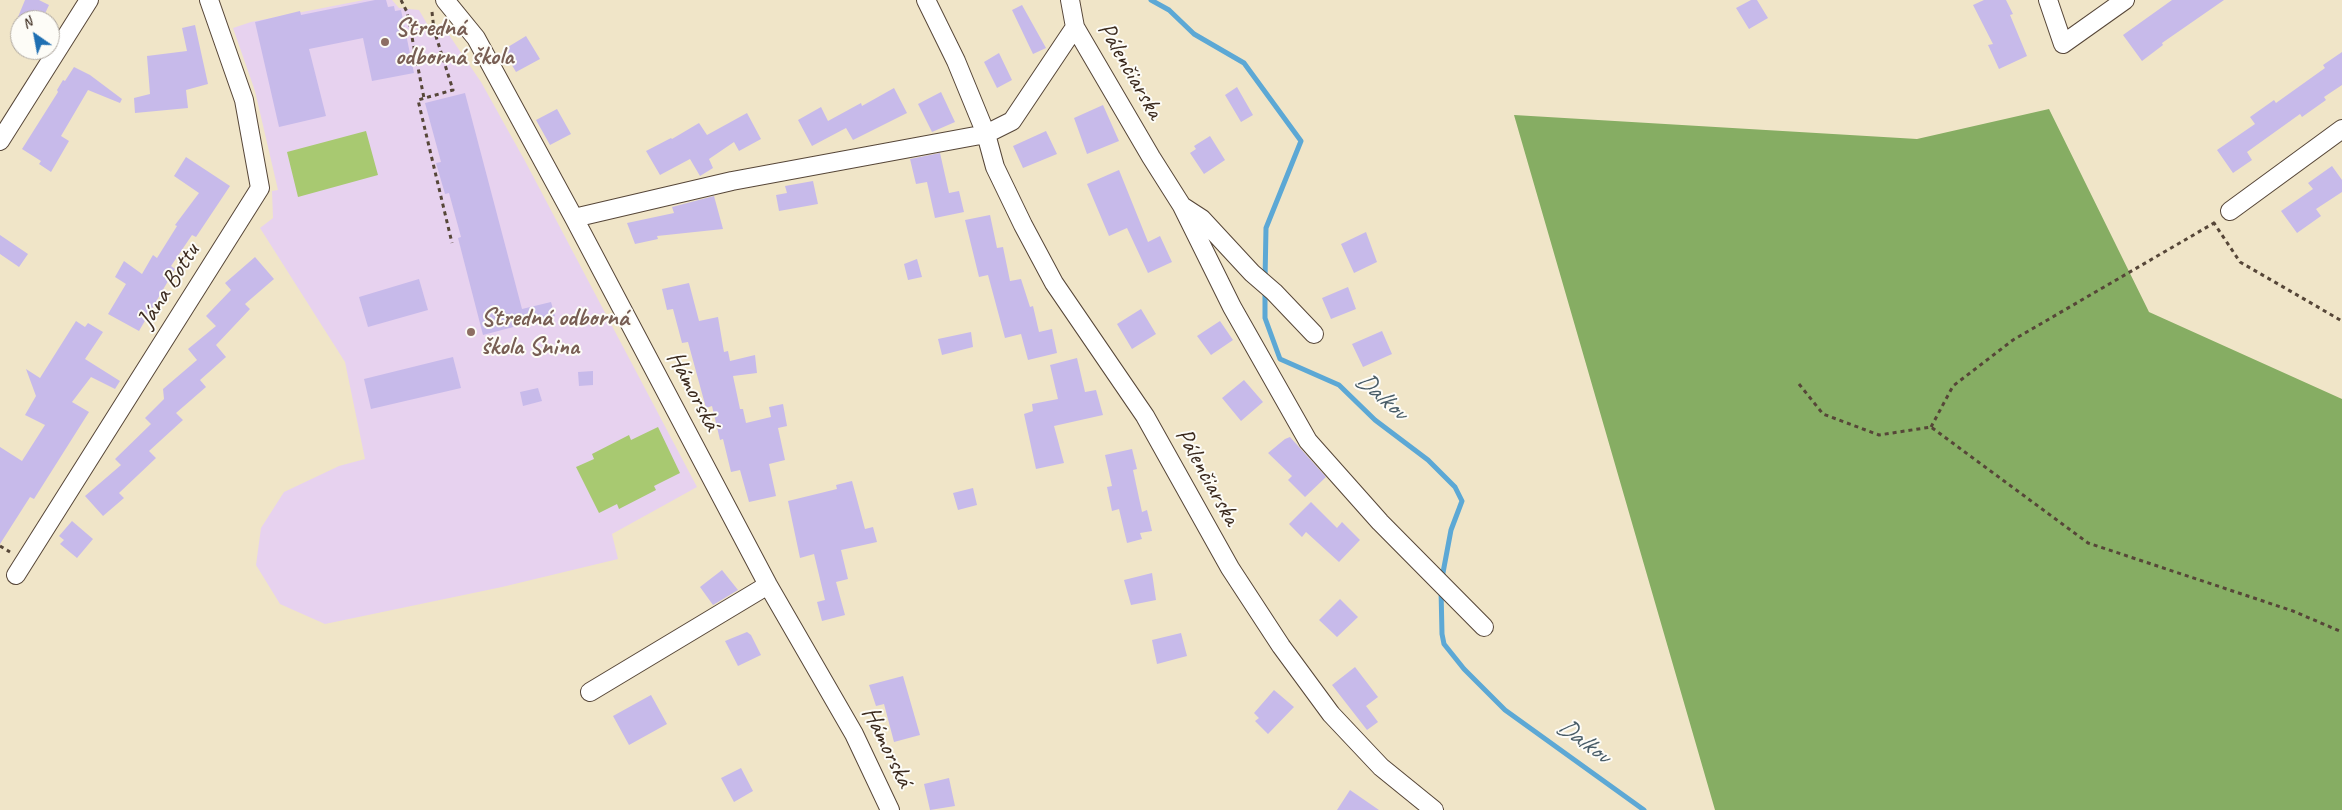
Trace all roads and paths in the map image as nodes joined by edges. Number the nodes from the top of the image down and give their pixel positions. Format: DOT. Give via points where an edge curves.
graph roads {
  1 [pos="89,0"];
  2 [pos="208,0"];
  3 [pos="401,0"];
  4 [pos="926,0"];
  5 [pos="1070,0"];
  6 [pos="2048,0"];
  7 [pos="2126,0"];
  8 [pos="438,3"];
  9 [pos="1075,26"];
  10 [pos="424,98"];
  11 [pos="2342,129"];
  12 [pos="986,134"];
  13 [pos="0,141"];
  14 [pos="1182,206"];
  15 [pos="2230,211"];
  16 [pos="574,218"];
  17 [pos="2214,223"];
  18 [pos="452,243"];
  19 [pos="2342,321"];
  20 [pos="1314,334"];
  21 [pos="1799,384"];
  22 [pos="1931,427"];
  23 [pos="16,575"];
  24 [pos="768,585"];
  25 [pos="1484,627"];
  26 [pos="2342,632"];
  27 [pos="590,692"];
  28 [pos="890,810"];
  29 [pos="1434,810"];
  1 -- 13 [label="street"];
  2 -- 23 [label="street, Jána Bottu" via="244,100 260,188"];
  3 -- 10 [label="path" via="407,12"];
  4 -- 12 [label="street, Pálenčiarska"];
  5 -- 9 [label="street, Pálenčiarska"];
  6 -- 7 [label="street" via="2063,44"];
  8 -- 10 [label="path" via="434,30 452,90"];
  8 -- 16 [label="street, Hámorská" via="476,38"];
  9 -- 12 [label="street, Pálenčiarska" via="1012,121"];
  9 -- 14 [label="street, Pálenčiarska"];
  10 -- 18 [label="path" via="418,100"];
  11 -- 15 [label="street"];
  12 -- 16 [label="street" via="732,181"];
  12 -- 29 [label="street, Pálenčiarska" via="995,167 1054,283 1145,416 1230,568 1271,630 1331,714 1382,766"];
  14 -- 20 [label="street" via="1202,219"];
  14 -- 25 [label="street, Pálenčiarska" via="1232,307 1308,441 1380,522"];
  15 -- 17 [label="path"];
  16 -- 24 [label="street, Hámorská"];
  17 -- 19 [label="path" via="2240,262"];
  17 -- 22 [label="path" via="2013,340 1953,386"];
  21 -- 22 [label="path" via="1823,414 1879,435"];
  22 -- 26 [label="path" via="2088,543 2293,611"];
  24 -- 27 [label="street"];
  24 -- 28 [label="street, Hámorská" via="854,734"];
}
